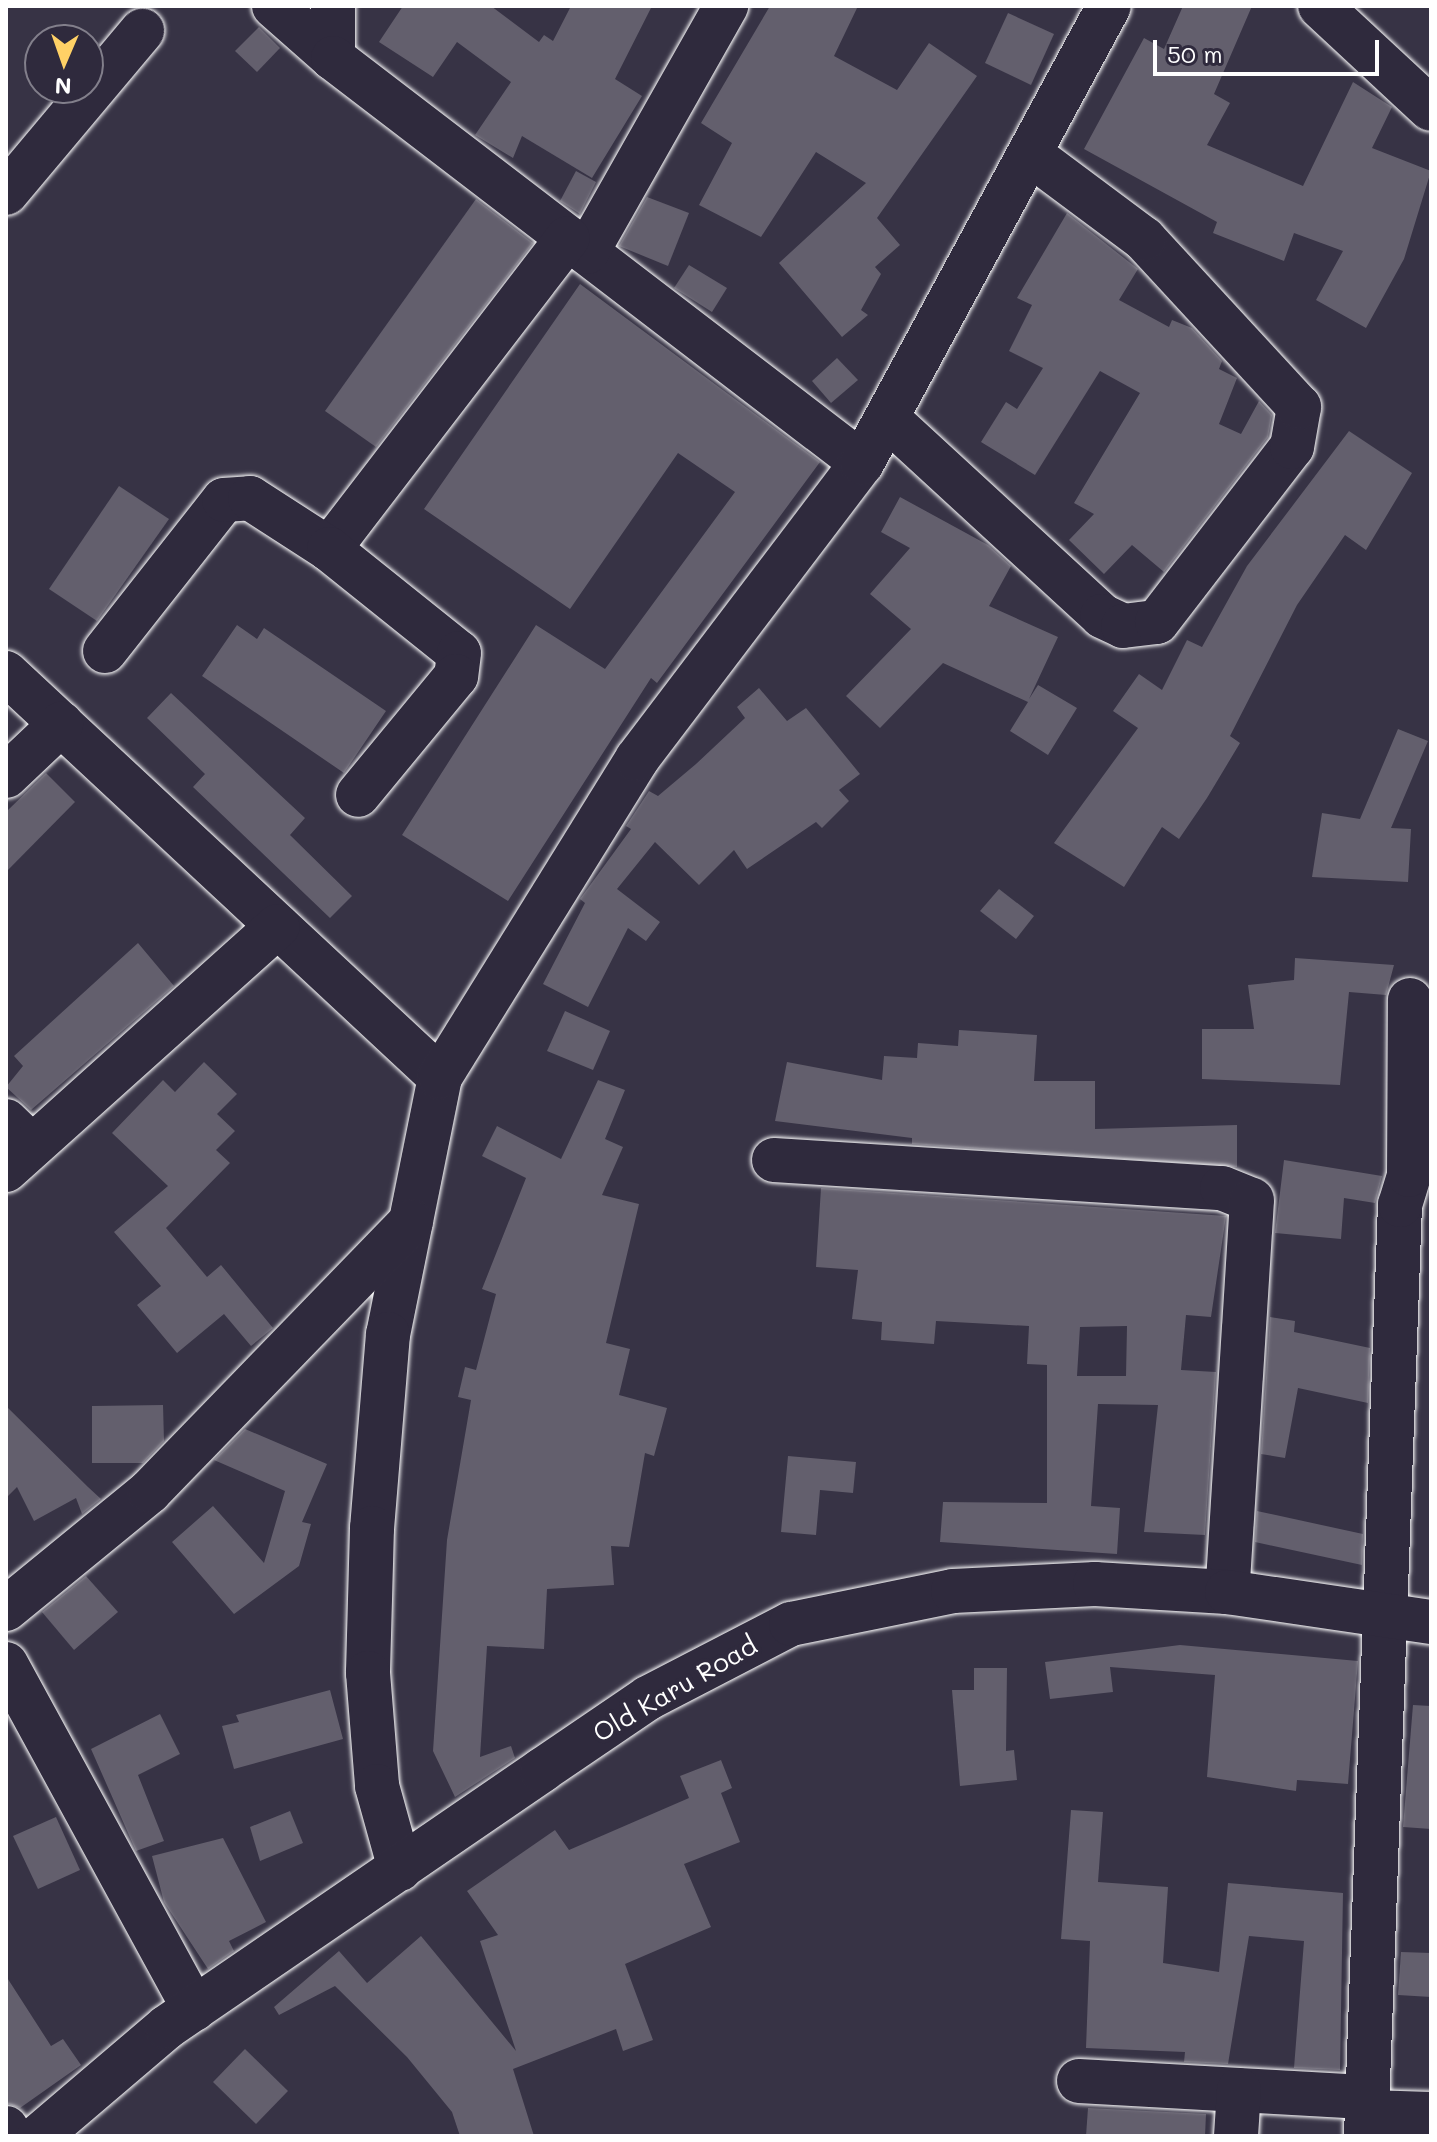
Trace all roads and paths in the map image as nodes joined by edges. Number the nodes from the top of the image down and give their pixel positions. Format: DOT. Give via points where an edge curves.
graph roads {
  1 [pos="274,6"];
  2 [pos="726,6"];
  3 [pos="1109,6"];
  4 [pos="1320,6"];
  5 [pos="339,23"];
  6 [pos="142,31"];
  7 [pos="1431,109"];
  8 [pos="1030,154"];
  9 [pos="6,193"];
  10 [pos="578,245"];
  11 [pos="887,418"];
  12 [pos="862,463"];
  13 [pos="329,549"];
  14 [pos="105,651"];
  15 [pos="6,673"];
  16 [pos="61,724"];
  17 [pos="6,776"];
  18 [pos="358,795"];
  19 [pos="278,926"];
  20 [pos="1410,1000"];
  21 [pos="440,1077"];
  22 [pos="15,1146"];
  23 [pos="774,1160"];
  24 [pos="411,1222"];
  25 [pos="1227,1592"];
  26 [pos="6,1609"];
  27 [pos="1410,1618"];
  28 [pos="6,1664"];
  29 [pos="400,1869"];
  30 [pos="194,2009"];
  31 [pos="1079,2081"];
  32 [pos="1239,2090"];
  33 [pos="1431,2114"];
  34 [pos="1368,2115"];
  35 [pos="6,2128"];
  36 [pos="11,2136"];
  37 [pos="39,2136"];
  38 [pos="1236,2136"];
  1 -- 5 [label="street"];
  2 -- 10 [label="street"];
  3 -- 8 [label="street"];
  4 -- 7 [label="street"];
  5 -- 10 [label="street"];
  6 -- 9 [label="street"];
  8 -- 11 [label="street"];
  8 -- 11 [label="street" via="1144,239 1299,407 1292,447 1157,622 1123,626 1102,616"];
  10 -- 12 [label="street"];
  10 -- 13 [label="street"];
  11 -- 12 [label="street"];
  12 -- 21 [label="street" via="637,759"];
  13 -- 14 [label="street" via="250,498 224,500"];
  13 -- 18 [label="street" via="450,645 461,663"];
  15 -- 16 [label="street"];
  16 -- 17 [label="street"];
  16 -- 19 [label="street"];
  19 -- 21 [label="street"];
  19 -- 22 [label="street"];
  20 -- 27 [label="street"];
  21 -- 24 [label="street"];
  23 -- 25 [label="street" via="1222,1188 1252,1200"];
  24 -- 26 [label="street" via="150,1491"];
  24 -- 29 [label="street" via="388,1334 368,1659 377,1786"];
  25 -- 27 [label="street, Old Karu Road"];
  25 -- 29 [label="street, Old Karu Road" via="1095,1584 953,1591 791,1624 700,1669"];
  27 -- 34 [label="street"];
  28 -- 30 [label="street"];
  29 -- 30 [label="street, Old Karu Road"];
  30 -- 37 [label="street, Old Karu Road"];
  31 -- 32 [label="street"];
  32 -- 34 [label="street"];
  32 -- 38 [label="street"];
  33 -- 34 [label="street"];
  35 -- 36 [label="street"];
}
